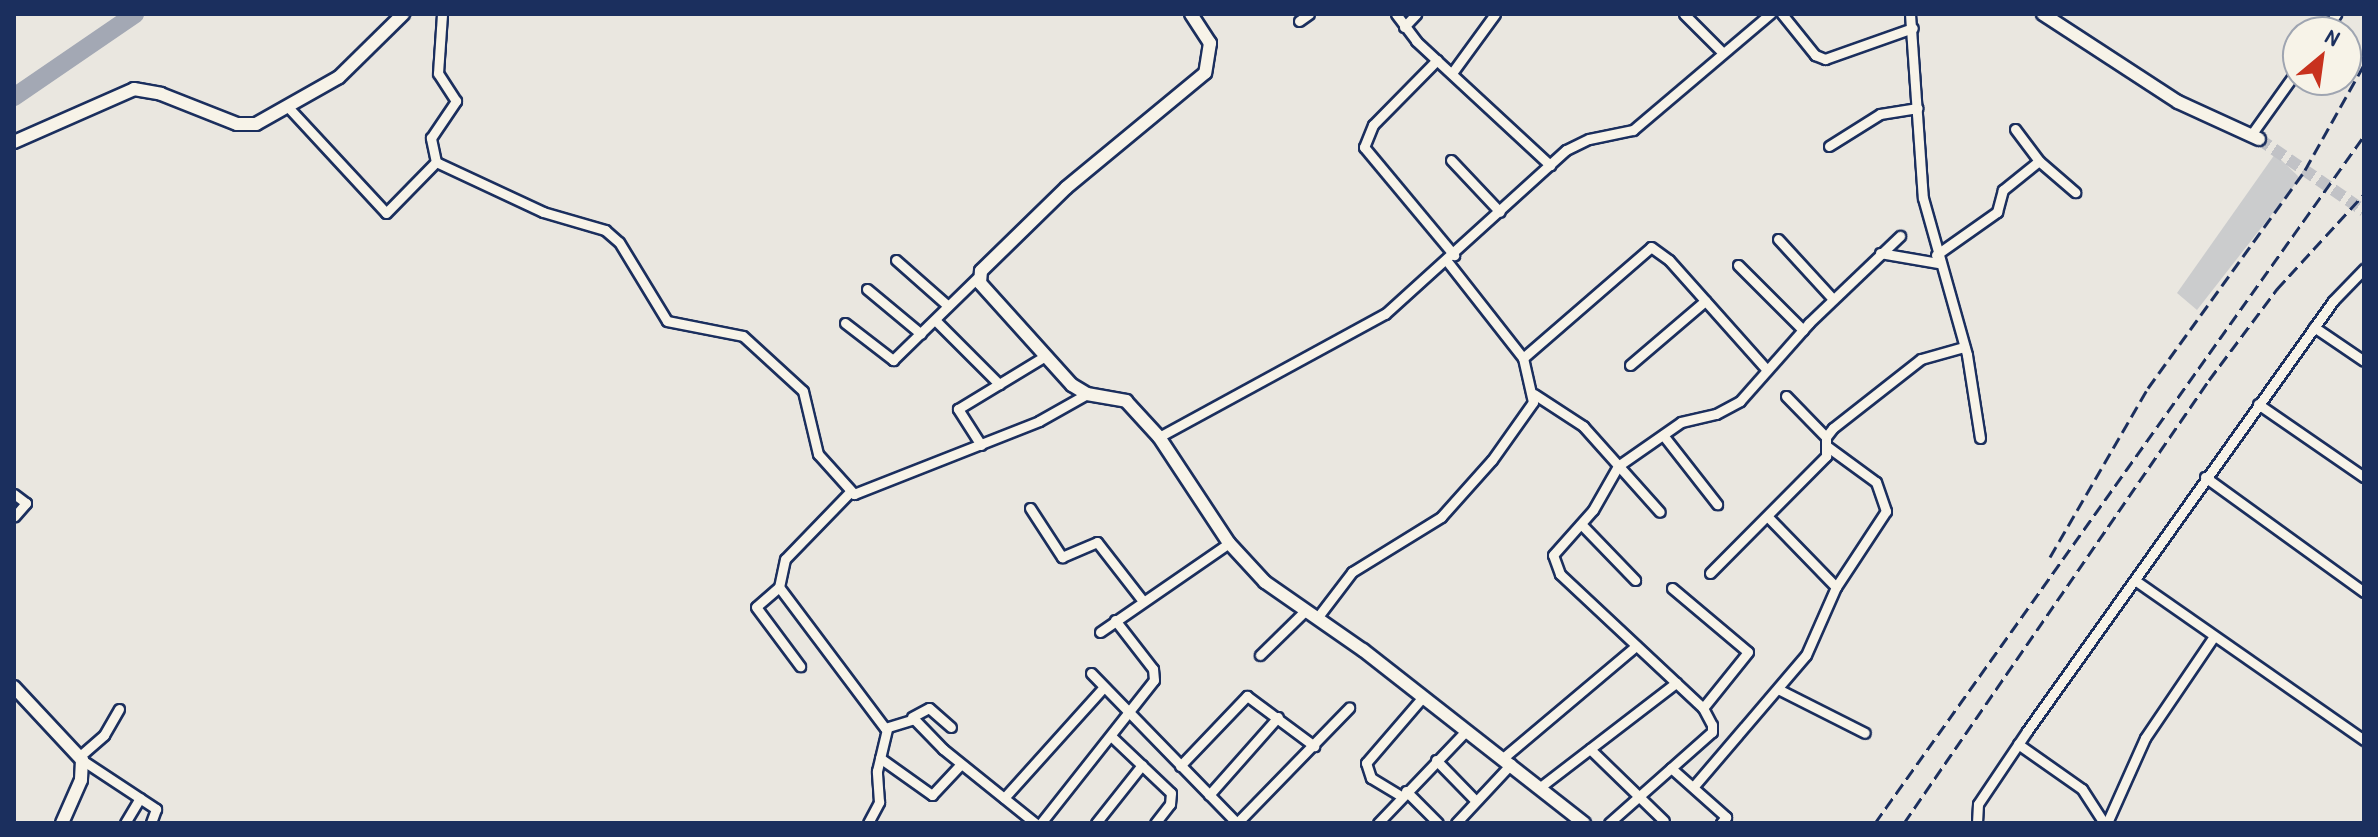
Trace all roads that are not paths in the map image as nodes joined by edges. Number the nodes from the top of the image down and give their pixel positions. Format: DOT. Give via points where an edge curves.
graph roads {
  1 [pos="403,14"];
  2 [pos="442,14"];
  3 [pos="1191,14"];
  4 [pos="1309,14"];
  5 [pos="1396,14"];
  6 [pos="1416,14"];
  7 [pos="1495,14"];
  8 [pos="1684,14"];
  9 [pos="1770,14"];
  10 [pos="1782,14"];
  11 [pos="1910,14"];
  12 [pos="2043,14"];
  13 [pos="1299,21"];
  14 [pos="1404,27"];
  15 [pos="1913,28"];
  16 [pos="1723,53"];
  17 [pos="1437,60"];
  18 [pos="1452,73"];
  19 [pos="2282,94"];
  20 [pos="288,107"];
  21 [pos="1918,108"];
  22 [pos="2015,129"];
  23 [pos="2255,137"];
  24 [pos="14,142"];
  25 [pos="1829,146"];
  26 [pos="1451,160"];
  27 [pos="2039,161"];
  28 [pos="436,162"];
  29 [pos="1550,165"];
  30 [pos="2075,192"];
  31 [pos="1500,212"];
  32 [pos="1900,236"];
  33 [pos="1778,239"];
  34 [pos="1880,253"];
  35 [pos="1450,258"];
  36 [pos="1937,259"];
  37 [pos="896,260"];
  38 [pos="1738,265"];
  39 [pos="2364,269"];
  40 [pos="977,278"];
  41 [pos="867,289"];
  42 [pos="1833,299"];
  43 [pos="1705,301"];
  44 [pos="948,306"];
  45 [pos="935,320"];
  46 [pos="845,323"];
  47 [pos="2314,327"];
  48 [pos="1803,330"];
  49 [pos="921,334"];
  50 [pos="1964,347"];
  51 [pos="1042,358"];
  52 [pos="1523,358"];
  53 [pos="2364,361"];
  54 [pos="1630,365"];
  55 [pos="1767,370"];
  56 [pos="999,384"];
  57 [pos="1087,394"];
  58 [pos="1534,394"];
  59 [pos="1786,396"];
  60 [pos="2258,404"];
  61 [pos="1663,435"];
  62 [pos="1159,437"];
  63 [pos="1980,438"];
  64 [pos="1827,442"];
  65 [pos="981,445"];
  66 [pos="1618,466"];
  67 [pos="2205,477"];
  68 [pos="2364,477"];
  69 [pos="850,492"];
  70 [pos="14,494"];
  71 [pos="1717,504"];
  72 [pos="1030,508"];
  73 [pos="1660,512"];
  74 [pos="14,517"];
  75 [pos="1769,518"];
  76 [pos="1581,524"];
  77 [pos="1229,543"];
  78 [pos="1710,573"];
  79 [pos="1635,580"];
  80 [pos="2136,581"];
  81 [pos="779,587"];
  82 [pos="1836,587"];
  83 [pos="1672,588"];
  84 [pos="2364,592"];
  85 [pos="1143,601"];
  86 [pos="1305,611"];
  87 [pos="1317,618"];
  88 [pos="1115,620"];
  89 [pos="1100,632"];
  90 [pos="2214,636"];
  91 [pos="1636,646"];
  92 [pos="1260,655"];
  93 [pos="800,666"];
  94 [pos="1091,673"];
  95 [pos="1676,683"];
  96 [pos="14,687"];
  97 [pos="1104,687"];
  98 [pos="1778,689"];
  99 [pos="1421,699"];
  100 [pos="1349,708"];
  101 [pos="1703,708"];
  102 [pos="119,709"];
  103 [pos="1129,714"];
  104 [pos="912,717"];
  105 [pos="1278,717"];
  106 [pos="951,727"];
  107 [pos="887,729"];
  108 [pos="1465,732"];
  109 [pos="1865,733"];
  110 [pos="1112,737"];
  111 [pos="2364,740"];
  112 [pos="2018,744"];
  113 [pos="1314,746"];
  114 [pos="1590,749"];
  115 [pos="81,758"];
  116 [pos="880,758"];
  117 [pos="1436,760"];
  118 [pos="1507,761"];
  119 [pos="961,764"];
  120 [pos="1142,765"];
  121 [pos="1180,766"];
  122 [pos="1671,768"];
  123 [pos="1694,786"];
  124 [pos="1539,788"];
  125 [pos="1404,793"];
  126 [pos="1209,795"];
  127 [pos="140,798"];
  128 [pos="1004,798"];
  129 [pos="1637,798"];
  130 [pos="1476,801"];
  131 [pos="1664,821"];
  132 [pos="1581,822"];
  133 [pos="62,823"];
  134 [pos="125,823"];
  135 [pos="151,823"];
  136 [pos="868,823"];
  137 [pos="1038,823"];
  138 [pos="1096,823"];
  139 [pos="1155,823"];
  140 [pos="1237,823"];
  141 [pos="1378,823"];
  142 [pos="1438,823"];
  143 [pos="1456,823"];
  144 [pos="1609,823"];
  145 [pos="1721,823"];
  146 [pos="1977,823"];
  147 [pos="2105,823"];
  1 -- 20 [label="street" via="339,77"];
  2 -- 28 [label="street" via="438,73 456,101 431,138"];
  3 -- 40 [label="street" via="1210,43 1205,73 1076,179"];
  4 -- 13 [label="street"];
  5 -- 14 [label="street"];
  6 -- 14 [label="street"];
  7 -- 18 [label="street"];
  8 -- 16 [label="street"];
  9 -- 16 [label="street"];
  10 -- 15 [label="street" via="1815,55 1825,59"];
  11 -- 15 [label="street"];
  12 -- 23 [label="street" via="2165,94"];
  14 -- 17 [label="street"];
  15 -- 21 [label="street"];
  16 -- 29 [label="street" via="1633,130 1578,142"];
  17 -- 18 [label="street"];
  17 -- 35 [label="street" via="1373,125 1364,147"];
  18 -- 29 [label="street"];
  19 -- 23 [label="street"];
  20 -- 24 [label="street" via="249,126 134,89"];
  20 -- 28 [label="street" via="386,213"];
  21 -- 25 [label="street" via="1880,114"];
  21 -- 36 [label="street" via="1923,198"];
  22 -- 27 [label="street"];
  26 -- 31 [label="street"];
  27 -- 30 [label="street"];
  27 -- 36 [label="street" via="2003,190 1997,212"];
  28 -- 69 [label="street" via="543,212 605,230 619,242 671,324 719,328 757,344 803,391 818,454"];
  29 -- 31 [label="street"];
  31 -- 35 [label="street"];
  32 -- 34 [label="street"];
  33 -- 42 [label="street"];
  34 -- 36 [label="street"];
  34 -- 42 [label="street"];
  35 -- 52 [label="street"];
  35 -- 62 [label="street" via="1353,334"];
  36 -- 50 [label="street"];
  37 -- 44 [label="street"];
  38 -- 48 [label="street"];
  39 -- 47 [label="street"];
  40 -- 44 [label="street"];
  40 -- 51 [label="street"];
  41 -- 49 [label="street"];
  42 -- 48 [label="street"];
  43 -- 52 [label="street" via="1657,248 1646,248"];
  43 -- 54 [label="street"];
  43 -- 55 [label="street"];
  44 -- 45 [label="street"];
  45 -- 49 [label="street"];
  45 -- 56 [label="street"];
  46 -- 49 [label="street" via="890,361"];
  47 -- 53 [label="street"];
  47 -- 60 [label="street"];
  48 -- 55 [label="street"];
  50 -- 63 [label="street"];
  50 -- 64 [label="street" via="1921,359"];
  51 -- 56 [label="street"];
  51 -- 57 [label="street"];
  52 -- 58 [label="street"];
  55 -- 61 [label="street" via="1729,408 1681,422"];
  56 -- 65 [label="street" via="958,409"];
  57 -- 62 [label="street" via="1122,398"];
  57 -- 65 [label="street"];
  58 -- 66 [label="street" via="1583,426"];
  58 -- 87 [label="street" via="1492,460 1441,517 1352,572"];
  59 -- 64 [label="street"];
  60 -- 67 [label="street"];
  60 -- 68 [label="street"];
  61 -- 66 [label="street"];
  61 -- 71 [label="street"];
  62 -- 77 [label="street"];
  64 -- 75 [label="street" via="1826,456"];
  64 -- 82 [label="street" via="1876,482 1886,511"];
  65 -- 69 [label="street" via="861,495"];
  66 -- 73 [label="street"];
  66 -- 76 [label="street"];
  67 -- 80 [label="street"];
  67 -- 84 [label="street"];
  69 -- 81 [label="street" via="785,559"];
  70 -- 74 [label="street" via="26,503"];
  72 -- 85 [label="street" via="1062,557 1097,542"];
  75 -- 78 [label="street"];
  75 -- 82 [label="street"];
  76 -- 79 [label="street"];
  76 -- 91 [label="street" via="1557,548 1553,563"];
  77 -- 85 [label="street"];
  77 -- 86 [label="street" via="1265,582"];
  80 -- 90 [label="street"];
  80 -- 112 [label="street"];
  81 -- 93 [label="street" via="756,607"];
  81 -- 107 [label="street"];
  82 -- 98 [label="street" via="1806,655"];
  83 -- 101 [label="street" via="1748,652"];
  85 -- 88 [label="street"];
  86 -- 87 [label="street"];
  86 -- 92 [label="street"];
  87 -- 99 [label="street"];
  88 -- 89 [label="street"];
  88 -- 103 [label="street" via="1155,674"];
  90 -- 111 [label="street"];
  90 -- 147 [label="street" via="2145,738"];
  91 -- 95 [label="street"];
  91 -- 118 [label="street"];
  94 -- 97 [label="street"];
  95 -- 101 [label="street"];
  95 -- 114 [label="street"];
  96 -- 115 [label="street"];
  97 -- 103 [label="street"];
  97 -- 128 [label="street"];
  98 -- 109 [label="street"];
  98 -- 123 [label="street"];
  99 -- 108 [label="street"];
  99 -- 125 [label="street" via="1370,754 1364,769"];
  100 -- 113 [label="street"];
  101 -- 122 [label="street" via="1712,732"];
  102 -- 115 [label="street" via="104,735"];
  103 -- 110 [label="street"];
  103 -- 121 [label="street"];
  104 -- 106 [label="street" via="929,708"];
  104 -- 107 [label="street"];
  104 -- 119 [label="street"];
  105 -- 113 [label="street"];
  105 -- 121 [label="street" via="1247,696"];
  105 -- 126 [label="street"];
  107 -- 116 [label="street"];
  108 -- 117 [label="street"];
  108 -- 118 [label="street"];
  110 -- 120 [label="street"];
  110 -- 137 [label="street"];
  112 -- 146 [label="street" via="1978,804"];
  112 -- 147 [label="street" via="2082,789"];
  113 -- 140 [label="street"];
  114 -- 124 [label="street"];
  114 -- 129 [label="street"];
  115 -- 127 [label="street"];
  115 -- 133 [label="street" via="81,780"];
  116 -- 119 [label="street" via="932,795"];
  116 -- 136 [label="street" via="879,802"];
  117 -- 125 [label="street"];
  117 -- 130 [label="street"];
  118 -- 124 [label="street"];
  118 -- 130 [label="street"];
  119 -- 128 [label="street"];
  120 -- 138 [label="street"];
  120 -- 139 [label="street" via="1171,793"];
  121 -- 126 [label="street"];
  122 -- 123 [label="street"];
  122 -- 129 [label="street"];
  123 -- 145 [label="street" via="1726,817"];
  124 -- 132 [label="street"];
  125 -- 141 [label="street"];
  125 -- 142 [label="street"];
  126 -- 140 [label="street"];
  127 -- 134 [label="street"];
  127 -- 135 [label="street" via="157,810"];
  128 -- 137 [label="street"];
  129 -- 131 [label="street"];
  129 -- 144 [label="street"];
  130 -- 143 [label="street"];
}
